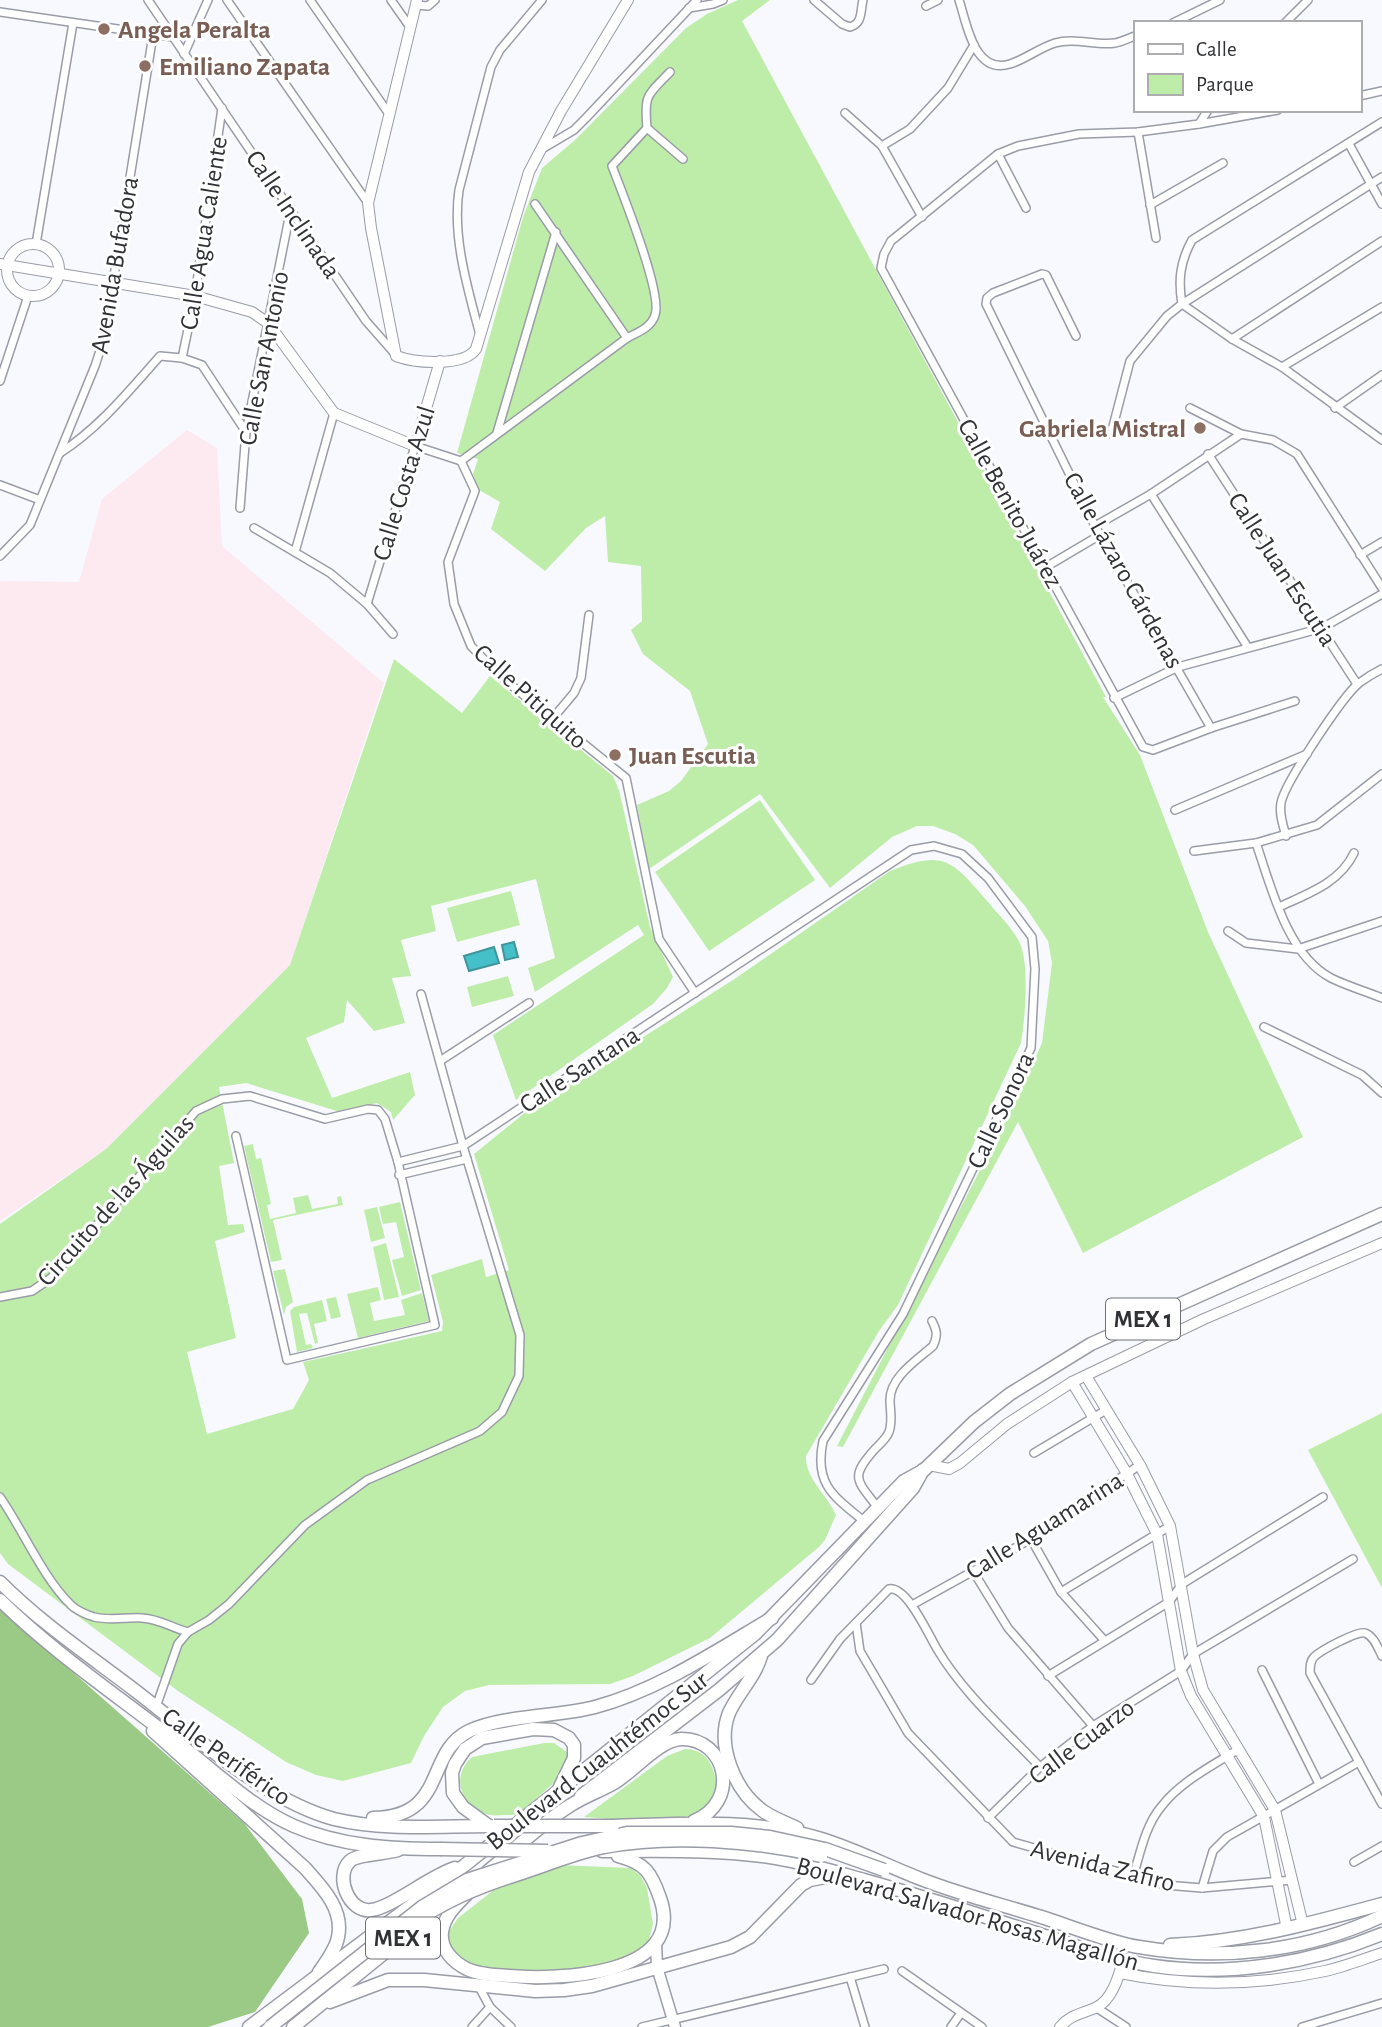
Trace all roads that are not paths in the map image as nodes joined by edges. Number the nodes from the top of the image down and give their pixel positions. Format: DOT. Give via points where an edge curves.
graph roads {
  1 [pos="148,0"];
  2 [pos="208,0"];
  3 [pos="227,0"];
  4 [pos="310,0"];
  5 [pos="391,0"];
  6 [pos="435,0"];
  7 [pos="542,0"];
  8 [pos="628,0"];
  9 [pos="697,0"];
  10 [pos="723,0"];
  11 [pos="814,0"];
  12 [pos="863,0"];
  13 [pos="938,0"];
  14 [pos="960,0"];
  15 [pos="1220,0"];
  16 [pos="1308,0"];
  17 [pos="416,2"];
  18 [pos="926,6"];
  19 [pos="688,8"];
  20 [pos="0,12"];
  21 [pos="1177,21"];
  22 [pos="1287,21"];
  23 [pos="73,23"];
  24 [pos="410,27"];
  25 [pos="153,35"];
  26 [pos="1134,36"];
  27 [pos="173,37"];
  28 [pos="974,45"];
  29 [pos="184,54"];
  30 [pos="670,72"];
  31 [pos="1382,91"];
  32 [pos="1361,96"];
  33 [pos="222,108"];
  34 [pos="1207,112"];
  35 [pos="1267,112"];
  36 [pos="845,113"];
  37 [pos="389,114"];
  38 [pos="1382,122"];
  39 [pos="1199,124"];
  40 [pos="647,128"];
  41 [pos="1139,132"];
  42 [pos="1349,144"];
  43 [pos="882,146"];
  44 [pos="541,150"];
  45 [pos="998,153"];
  46 [pos="683,159"];
  47 [pos="1223,163"];
  48 [pos="1382,177"];
  49 [pos="1370,185"];
  50 [pos="368,203"];
  51 [pos="536,204"];
  52 [pos="1382,204"];
  53 [pos="1150,205"];
  54 [pos="291,208"];
  55 [pos="1026,208"];
  56 [pos="922,217"];
  57 [pos="556,232"];
  58 [pos="1156,238"];
  59 [pos="1382,241"];
  60 [pos="36,244"];
  61 [pos="4,265"];
  62 [pos="59,274"];
  63 [pos="114,282"];
  64 [pos="29,296"];
  65 [pos="195,296"];
  66 [pos="1182,304"];
  67 [pos="1382,307"];
  68 [pos="268,323"];
  69 [pos="480,336"];
  70 [pos="1076,336"];
  71 [pos="627,338"];
  72 [pos="1232,339"];
  73 [pos="396,356"];
  74 [pos="182,358"];
  75 [pos="440,361"];
  76 [pos="1282,367"];
  77 [pos="1382,375"];
  78 [pos="0,381"];
  79 [pos="1190,408"];
  80 [pos="1335,408"];
  81 [pos="334,413"];
  82 [pos="246,432"];
  83 [pos="1111,434"];
  84 [pos="1241,434"];
  85 [pos="497,435"];
  86 [pos="1382,440"];
  87 [pos="415,446"];
  88 [pos="59,453"];
  89 [pos="1208,454"];
  90 [pos="461,461"];
  91 [pos="0,485"];
  92 [pos="1150,494"];
  93 [pos="40,500"];
  94 [pos="240,508"];
  95 [pos="1096,526"];
  96 [pos="254,528"];
  97 [pos="1100,535"];
  98 [pos="1382,542"];
  99 [pos="295,552"];
  100 [pos="1360,555"];
  101 [pos="0,556"];
  102 [pos="1046,567"];
  103 [pos="1382,588"];
  104 [pos="1382,594"];
  105 [pos="367,604"];
  106 [pos="589,615"];
  107 [pos="1322,628"];
  108 [pos="393,634"];
  109 [pos="1247,646"];
  110 [pos="1178,667"];
  111 [pos="1382,668"];
  112 [pos="1357,684"];
  113 [pos="1114,698"];
  114 [pos="1295,701"];
  115 [pos="553,718"];
  116 [pos="1211,728"];
  117 [pos="1307,754"];
  118 [pos="1382,774"];
  119 [pos="1175,810"];
  120 [pos="1286,836"];
  121 [pos="1256,843"];
  122 [pos="1194,852"];
  123 [pos="1354,853"];
  124 [pos="1279,908"];
  125 [pos="1382,921"];
  126 [pos="1228,931"];
  127 [pos="1298,949"];
  128 [pos="421,993"];
  129 [pos="695,993"];
  130 [pos="1382,998"];
  131 [pos="530,1003"];
  132 [pos="1264,1027"];
  133 [pos="440,1061"];
  134 [pos="1382,1093"];
  135 [pos="236,1136"];
  136 [pos="463,1146"];
  137 [pos="467,1159"];
  138 [pos="398,1162"];
  139 [pos="399,1175"];
  140 [pos="1382,1214"];
  141 [pos="1382,1243"];
  142 [pos="0,1297"];
  143 [pos="932,1321"];
  144 [pos="1086,1376"];
  145 [pos="1072,1382"];
  146 [pos="1106,1410"];
  147 [pos="1091,1417"];
  148 [pos="1034,1453"];
  149 [pos="1140,1465"];
  150 [pos="926,1468"];
  151 [pos="1126,1472"];
  152 [pos="0,1497"];
  153 [pos="1324,1497"];
  154 [pos="878,1508"];
  155 [pos="865,1522"];
  156 [pos="1170,1526"];
  157 [pos="1157,1534"];
  158 [pos="1031,1539"];
  159 [pos="1353,1559"];
  160 [pos="973,1571"];
  161 [pos="0,1582"];
  162 [pos="1182,1584"];
  163 [pos="1061,1592"];
  164 [pos="0,1600"];
  165 [pos="1169,1602"];
  166 [pos="912,1605"];
  167 [pos="772,1618"];
  168 [pos="856,1623"];
  169 [pos="188,1632"];
  170 [pos="1104,1640"];
  171 [pos="1193,1654"];
  172 [pos="761,1656"];
  173 [pos="1382,1656"];
  174 [pos="1262,1670"];
  175 [pos="1181,1671"];
  176 [pos="1048,1676"];
  177 [pos="811,1680"];
  178 [pos="156,1707"];
  179 [pos="134,1709"];
  180 [pos="1094,1726"];
  181 [pos="1239,1749"];
  182 [pos="1228,1756"];
  183 [pos="1359,1762"];
  184 [pos="1040,1767"];
  185 [pos="1319,1784"];
  186 [pos="558,1791"];
  187 [pos="1382,1804"];
  188 [pos="570,1805"];
  189 [pos="1275,1810"];
  190 [pos="1264,1817"];
  191 [pos="988,1818"];
  192 [pos="345,1821"];
  193 [pos="673,1824"];
  194 [pos="492,1826"];
  195 [pos="613,1826"];
  196 [pos="820,1839"];
  197 [pos="1382,1846"];
  198 [pos="403,1849"];
  199 [pos="549,1851"];
  200 [pos="583,1852"];
  201 [pos="1354,1862"];
  202 [pos="465,1865"];
  203 [pos="487,1872"];
  204 [pos="882,1873"];
  205 [pos="842,1874"];
  206 [pos="1133,1877"];
  207 [pos="1293,1880"];
  208 [pos="924,1881"];
  209 [pos="1277,1882"];
  210 [pos="1202,1888"];
  211 [pos="922,1897"];
  212 [pos="1382,1904"];
  213 [pos="1382,1916"];
  214 [pos="1303,1925"];
  215 [pos="1287,1929"];
  216 [pos="1382,1934"];
  217 [pos="656,1942"];
  218 [pos="1136,1947"];
  219 [pos="1382,1953"];
  220 [pos="637,1959"];
  221 [pos="1123,1960"];
  222 [pos="657,1967"];
  223 [pos="884,1969"];
  224 [pos="902,1971"];
  225 [pos="1120,1973"];
  226 [pos="850,1977"];
  227 [pos="479,1979"];
  228 [pos="312,1982"];
  229 [pos="1382,2003"];
  230 [pos="320,2006"];
  231 [pos="490,2007"];
  232 [pos="1097,2008"];
  233 [pos="961,2013"];
  234 [pos="674,2024"];
  235 [pos="250,2027"];
  236 [pos="270,2027"];
  237 [pos="284,2027"];
  238 [pos="293,2027"];
  239 [pos="472,2027"];
  240 [pos="511,2027"];
  241 [pos="642,2027"];
  242 [pos="866,2027"];
  243 [pos="951,2027"];
  244 [pos="982,2027"];
  245 [pos="1060,2027"];
  246 [pos="1126,2027"];
  247 [pos="1302,2027"];
  1 -- 27 [label="street, Calle Inclinada"];
  2 -- 29 [label="street"];
  3 -- 50 [label="street"];
  4 -- 37 [label="street"];
  5 -- 24 [label="street"];
  6 -- 17 [label="street" via="428,6"];
  7 -- 69 [label="street" via="491,67 458,190 456,210 466,284"];
  8 -- 44 [label="street"];
  9 -- 19 [label="street"];
  10 -- 19 [label="street"];
  11 -- 12 [label="street" via="850,27 860,21"];
  13 -- 18 [label="street"];
  14 -- 28 [label="street"];
  15 -- 21 [label="street"];
  16 -- 22 [label="street"];
  17 -- 24 [label="street"];
  19 -- 44 [label="street" via="586,118"];
  20 -- 23 [label="street"];
  23 -- 25 [label="street"];
  23 -- 60 [label="street"];
  24 -- 37 [label="street"];
  25 -- 27 [label="street"];
  25 -- 63 [label="street, Avenida Bufadora"];
  26 -- 28 [label="street" via="1115,43 1055,43 1008,65 985,61"];
  27 -- 29 [label="street, Calle Inclinada"];
  28 -- 43 [label="street" via="948,88 910,129"];
  29 -- 33 [label="street, Calle Inclinada"];
  30 -- 40 [label="street" via="645,102"];
  31 -- 32 [label="street"];
  33 -- 54 [label="street, Calle Inclinada"];
  33 -- 65 [label="street, Calle Agua Caliente"];
  34 -- 39 [label="street"];
  35 -- 39 [label="street"];
  36 -- 43 [label="street"];
  37 -- 50 [label="street"];
  38 -- 42 [label="street"];
  39 -- 41 [label="street"];
  40 -- 46 [label="street"];
  40 -- 71 [label="street" via="612,166 657,302 650,325"];
  41 -- 45 [label="street" via="1079,134"];
  41 -- 53 [label="street"];
  42 -- 49 [label="street"];
  42 -- 66 [label="street" via="1192,240 1178,285"];
  43 -- 56 [label="street"];
  44 -- 69 [label="street" via="529,172"];
  45 -- 55 [label="street"];
  45 -- 56 [label="street"];
  47 -- 53 [label="street"];
  48 -- 49 [label="street"];
  49 -- 52 [label="street"];
  49 -- 66 [label="street"];
  50 -- 73 [label="street"];
  51 -- 57 [label="street"];
  53 -- 58 [label="street"];
  54 -- 68 [label="street, Calle San Antonio"];
  54 -- 73 [label="street, Calle Inclinada" via="366,321"];
  56 -- 102 [label="street, Calle Benito Juárez" via="891,241 881,268"];
  57 -- 71 [label="street"];
  57 -- 85 [label="street"];
  59 -- 72 [label="street"];
  60 -- 61 [label="street" via="17,249"];
  60 -- 62 [label="street" via="54,254"];
  61 -- 62 [label="street"];
  61 -- 64 [label="street" via="12,285"];
  62 -- 63 [label="street"];
  62 -- 64 [label="street" via="48,292"];
  63 -- 65 [label="street"];
  63 -- 88 [label="street, Avenida Bufadora" via="96,366"];
  64 -- 78 [label="street"];
  65 -- 68 [label="street" via="253,312"];
  65 -- 74 [label="street, Calle Agua Caliente"];
  66 -- 72 [label="street"];
  66 -- 83 [label="street" via="1130,361"];
  67 -- 76 [label="street"];
  68 -- 81 [label="street"];
  68 -- 82 [label="street, Calle San Antonio"];
  69 -- 75 [label="street" via="466,358"];
  70 -- 95 [label="street, Calle Lázaro Cárdenas" via="1046,275 987,298"];
  71 -- 85 [label="street"];
  72 -- 76 [label="street"];
  73 -- 75 [label="street" via="409,361"];
  74 -- 82 [label="street" via="202,365"];
  74 -- 88 [label="street" via="160,356 106,415"];
  75 -- 87 [label="street, Calle Costa Azul"];
  76 -- 80 [label="street"];
  77 -- 80 [label="street"];
  79 -- 84 [label="street"];
  80 -- 86 [label="street"];
  81 -- 87 [label="street"];
  81 -- 99 [label="street"];
  82 -- 94 [label="street, Calle San Antonio"];
  84 -- 89 [label="street"];
  84 -- 100 [label="street" via="1273,440 1297,454"];
  85 -- 90 [label="street"];
  87 -- 90 [label="street"];
  87 -- 105 [label="street, Calle Costa Azul"];
  88 -- 93 [label="street, Avenida Bufadora"];
  89 -- 92 [label="street"];
  89 -- 107 [label="street, Calle Juan Escutia"];
  90 -- 115 [label="street, Calle Pitiquito" via="475,491 447,562 454,604 471,646"];
  91 -- 93 [label="street"];
  92 -- 95 [label="street"];
  92 -- 109 [label="street"];
  93 -- 101 [label="street, Avenida Bufadora" via="30,525"];
  95 -- 97 [label="street, Calle Lázaro Cárdenas"];
  96 -- 99 [label="street"];
  97 -- 102 [label="street"];
  97 -- 110 [label="street, Calle Lázaro Cárdenas"];
  98 -- 100 [label="street"];
  99 -- 105 [label="street"];
  100 -- 103 [label="street"];
  102 -- 113 [label="street, Calle Benito Juárez"];
  104 -- 107 [label="street"];
  105 -- 108 [label="street"];
  106 -- 115 [label="street" via="581,678"];
  107 -- 109 [label="street"];
  107 -- 112 [label="street, Calle Juan Escutia"];
  109 -- 110 [label="street"];
  110 -- 113 [label="street"];
  110 -- 116 [label="street, Calle Lázaro Cárdenas"];
  111 -- 112 [label="street"];
  112 -- 117 [label="street"];
  113 -- 116 [label="street, Calle Benito Juárez" via="1147,750"];
  114 -- 116 [label="street"];
  115 -- 129 [label="street, Calle Pitiquito" via="626,778 659,939"];
  117 -- 119 [label="street"];
  117 -- 120 [label="street" via="1282,800"];
  118 -- 120 [label="street" via="1317,825"];
  120 -- 121 [label="street"];
  121 -- 122 [label="street"];
  121 -- 124 [label="street"];
  123 -- 124 [label="street" via="1339,876"];
  124 -- 127 [label="street"];
  125 -- 127 [label="street"];
  126 -- 127 [label="street" via="1246,943"];
  127 -- 130 [label="street" via="1329,976"];
  128 -- 133 [label="street"];
  129 -- 136 [label="street, Calle Santana"];
  129 -- 155 [label="street, Calle Sonora" via="911,850 934,846 961,854 988,878 1032,937 1031,1048 903,1314 823,1441 820,1474 835,1496"];
  131 -- 133 [label="street"];
  132 -- 134 [label="street" via="1362,1075"];
  133 -- 136 [label="street"];
  135 -- 139 [label="street" via="287,1360 435,1325"];
  136 -- 137 [label="street"];
  136 -- 138 [label="street, Calle Santana"];
  137 -- 139 [label="street"];
  137 -- 169 [label="street" via="520,1335 519,1376 502,1412 480,1431 367,1480 305,1525 229,1604"];
  138 -- 139 [label="street"];
  138 -- 142 [label="street, Circuito de las Águilas" via="378,1110 325,1119 250,1097 222,1099 196,1111 51,1278 33,1291"];
  140 -- 150 [label="main road, Boulevard Cuauhtémoc Sur / MEX 1" via="1090,1343 1010,1394"];
  141 -- 144 [label="street"];
  143 -- 154 [label="street" via="937,1338 893,1383 890,1429 858,1472 859,1482"];
  144 -- 145 [label="street"];
  144 -- 146 [label="street"];
  145 -- 147 [label="street"];
  145 -- 150 [label="street" via="1007,1424 960,1463 949,1469"];
  146 -- 147 [label="street"];
  146 -- 149 [label="street"];
  147 -- 148 [label="street"];
  147 -- 151 [label="street"];
  149 -- 151 [label="street, Calle Aguamarina"];
  149 -- 156 [label="street"];
  150 -- 154 [label="main road, Boulevard Cuauhtémoc Sur / MEX 1" via="904,1481"];
  150 -- 172 [label="main road, Boulevard Cuauhtémoc Sur / MEX 1" via="837,1576"];
  151 -- 157 [label="street"];
  151 -- 158 [label="street, Calle Aguamarina"];
  152 -- 169 [label="street" via="72,1606 93,1617 142,1618"];
  153 -- 162 [label="street"];
  154 -- 155 [label="main road, Boulevard Cuauhtémoc Sur / MEX 1"];
  155 -- 167 [label="main road, Boulevard Cuauhtémoc Sur / MEX 1"];
  156 -- 157 [label="street"];
  156 -- 162 [label="street"];
  157 -- 163 [label="street"];
  157 -- 165 [label="street"];
  158 -- 160 [label="street, Calle Aguamarina"];
  158 -- 163 [label="street"];
  159 -- 171 [label="street"];
  160 -- 166 [label="street, Calle Aguamarina"];
  160 -- 176 [label="street" via="1008,1628"];
  161 -- 178 [label="main road, Calle Periférico" via="32,1614"];
  162 -- 165 [label="street"];
  162 -- 171 [label="street"];
  163 -- 170 [label="street"];
  164 -- 179 [label="main road, Calle Periférico"];
  165 -- 170 [label="street"];
  165 -- 175 [label="street"];
  166 -- 168 [label="street" via="900,1590 889,1588"];
  166 -- 184 [label="street" via="950,1670"];
  167 -- 186 [label="main road, Boulevard Cuauhtémoc Sur / MEX 1"];
  167 -- 192 [label="main road" via="681,1670 612,1701 485,1725 466,1733 452,1747 424,1799 393,1816"];
  168 -- 177 [label="street"];
  168 -- 191 [label="street, Avenida Zafiro" via="860,1651 908,1733"];
  169 -- 178 [label="street" via="178,1644"];
  170 -- 176 [label="street"];
  171 -- 175 [label="street"];
  171 -- 181 [label="street" via="1203,1690"];
  172 -- 188 [label="main road, Boulevard Cuauhtémoc Sur / MEX 1"];
  172 -- 196 [label="main road" via="729,1713 725,1736 728,1760 744,1793 762,1811"];
  173 -- 183 [label="street" via="1374,1639 1365,1633 1354,1634 1315,1656 1310,1664 1310,1673"];
  174 -- 185 [label="street"];
  175 -- 180 [label="street, Calle Cuarzo"];
  175 -- 182 [label="street"];
  176 -- 180 [label="street"];
  178 -- 192 [label="main road, Calle Periférico" via="271,1790 302,1807"];
  179 -- 198 [label="main road, Calle Periférico" via="278,1818 324,1837"];
  179 -- 228 [label="main road" via="160,1739 327,1892 336,1914 338,1937"];
  180 -- 184 [label="street, Calle Cuarzo"];
  181 -- 182 [label="street"];
  181 -- 189 [label="street"];
  182 -- 190 [label="street"];
  182 -- 206 [label="street" via="1160,1807"];
  183 -- 185 [label="street"];
  183 -- 187 [label="street"];
  184 -- 191 [label="street, Calle Cuarzo"];
  185 -- 189 [label="street"];
  186 -- 194 [label="main road" via="575,1752 563,1734 533,1729 474,1742 459,1755 452,1773 453,1793 463,1807"];
  186 -- 202 [label="main road, Boulevard Cuauhtémoc Sur / MEX 1"];
  188 -- 193 [label="main road" via="615,1783 671,1742 687,1740 718,1760 723,1790 706,1815"];
  188 -- 203 [label="main road, Boulevard Cuauhtémoc Sur / MEX 1"];
  189 -- 190 [label="street"];
  189 -- 207 [label="street"];
  190 -- 209 [label="street"];
  190 -- 210 [label="street" via="1227,1836 1213,1851"];
  191 -- 206 [label="street, Avenida Zafiro" via="1013,1842"];
  192 -- 194 [label="main road, Calle Periférico"];
  193 -- 195 [label="main road, Boulevard Salvador Rosas Magallón"];
  193 -- 196 [label="main road, Boulevard Salvador Rosas Magallón" via="752,1825"];
  194 -- 195 [label="main road, Calle Periférico, bridge"];
  196 -- 208 [label="main road, Boulevard Salvador Rosas Magallón"];
  197 -- 201 [label="street"];
  198 -- 199 [label="main road, Calle Periférico, bridge"];
  198 -- 202 [label="main road" via="349,1862 343,1882 355,1904 371,1910 384,1906 432,1877"];
  199 -- 200 [label="main road, Boulevard Salvador Rosas Magallón"];
  200 -- 205 [label="main road, Boulevard Salvador Rosas Magallón" via="691,1851 777,1858"];
  200 -- 217 [label="main road" via="627,1858 646,1868 664,1916"];
  202 -- 228 [label="main road, Boulevard Cuauhtémoc Sur / MEX 1"];
  203 -- 227 [label="main road" via="450,1912 442,1931 451,1959"];
  203 -- 230 [label="main road, Boulevard Cuauhtémoc Sur / MEX 1"];
  204 -- 208 [label="main road"];
  204 -- 211 [label="main road"];
  204 -- 236 [label="main road, bridge" via="795,1840 757,1835 627,1833 582,1843 446,1891"];
  204 -- 237 [label="main road, bridge" via="823,1856 745,1843 639,1842 594,1850 492,1882 449,1901 411,1925"];
  205 -- 211 [label="main road, Boulevard Salvador Rosas Magallón"];
  205 -- 222 [label="main road" via="801,1885 743,1941"];
  206 -- 210 [label="street, Avenida Zafiro"];
  207 -- 209 [label="street, Avenida Zafiro"];
  207 -- 214 [label="street"];
  208 -- 218 [label="main road, Boulevard Salvador Rosas Magallón"];
  209 -- 210 [label="street, Avenida Zafiro"];
  209 -- 215 [label="street"];
  211 -- 221 [label="main road, Boulevard Salvador Rosas Magallón"];
  212 -- 214 [label="main road"];
  213 -- 218 [label="main road, Boulevard Salvador Rosas Magallón" via="1337,1934 1269,1950 1200,1955"];
  214 -- 215 [label="main road"];
  215 -- 218 [label="main road" via="1204,1943"];
  216 -- 221 [label="main road, Boulevard Salvador Rosas Magallón" via="1335,1951 1229,1970 1188,1970"];
  217 -- 220 [label="main road"];
  217 -- 222 [label="main road"];
  219 -- 225 [label="street" via="1328,1971 1256,1983 1192,1984"];
  220 -- 222 [label="main road"];
  220 -- 227 [label="main road" via="569,1977"];
  221 -- 225 [label="street"];
  222 -- 227 [label="main road" via="564,1990 535,1991"];
  222 -- 234 [label="main road"];
  223 -- 226 [label="street"];
  224 -- 233 [label="street"];
  225 -- 232 [label="street"];
  226 -- 234 [label="street"];
  226 -- 242 [label="street"];
  227 -- 230 [label="main road" via="388,1980"];
  227 -- 231 [label="street"];
  228 -- 235 [label="main road, Boulevard Cuauhtémoc Sur / MEX 1"];
  229 -- 247 [label="street"];
  230 -- 238 [label="main road, Boulevard Cuauhtémoc Sur / MEX 1"];
  231 -- 239 [label="street"];
  231 -- 240 [label="street"];
  232 -- 245 [label="street" via="1075,2014"];
  232 -- 246 [label="street"];
  233 -- 243 [label="street"];
  233 -- 244 [label="street"];
  234 -- 241 [label="street"];
}
